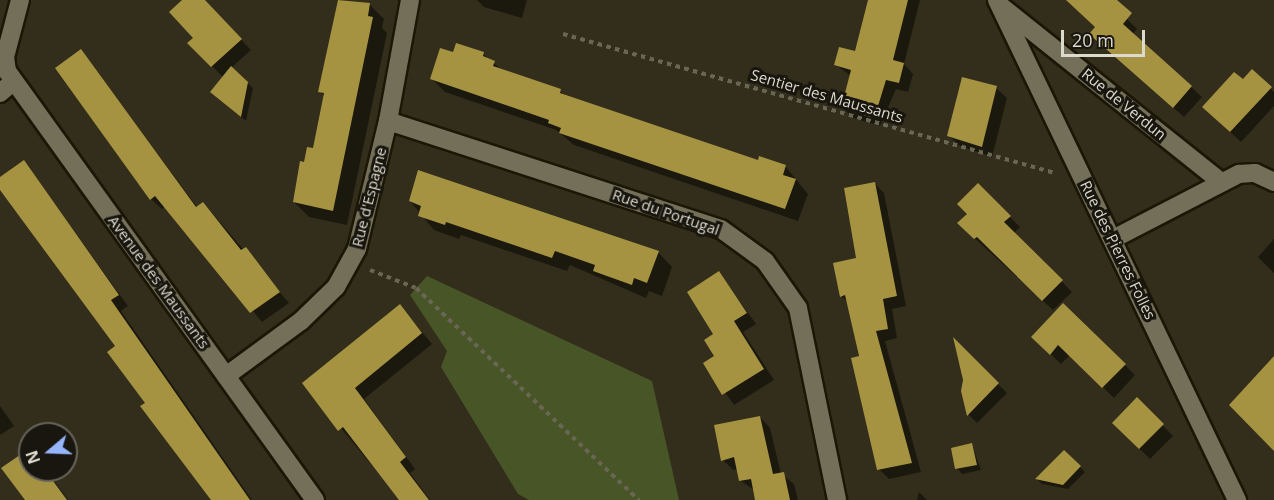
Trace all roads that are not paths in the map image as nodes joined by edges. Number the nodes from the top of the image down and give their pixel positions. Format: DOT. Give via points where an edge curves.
graph roads {
  1 [pos="20,0"];
  2 [pos="410,0"];
  3 [pos="998,2"];
  4 [pos="14,81"];
  5 [pos="0,93"];
  6 [pos="388,120"];
  7 [pos="1221,182"];
  8 [pos="1274,182"];
  9 [pos="1113,239"];
  10 [pos="226,376"];
  11 [pos="315,500"];
  12 [pos="837,500"];
  13 [pos="1237,500"];
  1 -- 4 [label="street, Avenue des Maussants" via="5,64"];
  2 -- 6 [label="street, Rue d'Espagne"];
  3 -- 7 [label="street, Rue de Verdun"];
  3 -- 9 [label="street, Rue des Pierres Folles"];
  4 -- 5 [label="street"];
  4 -- 10 [label="street, Avenue des Maussants"];
  6 -- 10 [label="street, Rue d'Espagne" via="357,249 336,287 301,321"];
  6 -- 12 [label="street, Rue du Portugal" via="721,229 765,261 798,308"];
  7 -- 8 [label="street" via="1249,172"];
  7 -- 9 [label="street"];
  9 -- 13 [label="street, Rue des Pierres Folles"];
  10 -- 11 [label="street, Avenue des Maussants"];
}
